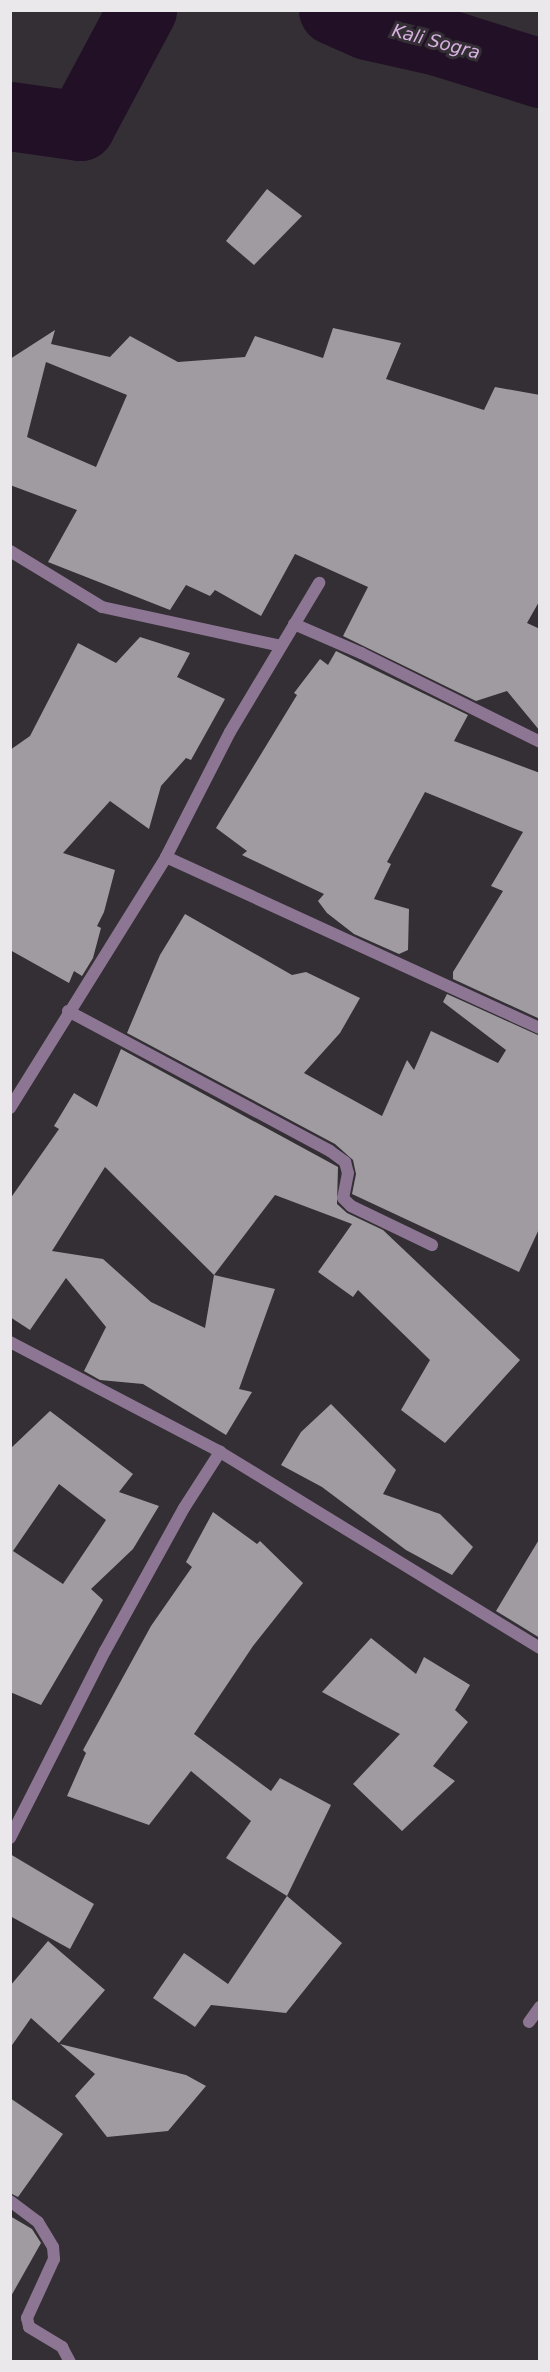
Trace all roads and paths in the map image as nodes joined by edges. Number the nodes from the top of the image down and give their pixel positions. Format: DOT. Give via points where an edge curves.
graph roads {
  1 [pos="10,551"];
  2 [pos="319,583"];
  3 [pos="294,624"];
  4 [pos="281,646"];
  5 [pos="540,742"];
  6 [pos="166,857"];
  7 [pos="68,1011"];
  8 [pos="540,1028"];
  9 [pos="10,1108"];
  10 [pos="432,1245"];
  11 [pos="10,1342"];
  12 [pos="220,1452"];
  13 [pos="540,1648"];
  14 [pos="10,1838"];
  15 [pos="540,2007"];
  16 [pos="529,2022"];
  17 [pos="10,2201"];
  18 [pos="70,2361"];
  1 -- 4 [label="street" via="102,607"];
  2 -- 3 [label="street"];
  3 -- 4 [label="street"];
  3 -- 5 [label="street" via="361,652"];
  4 -- 6 [label="street" via="230,732"];
  6 -- 7 [label="street"];
  6 -- 8 [label="street"];
  7 -- 9 [label="street"];
  7 -- 10 [label="street" via="330,1151 345,1162 348,1173 343,1198 351,1206"];
  11 -- 12 [label="street"];
  12 -- 13 [label="street"];
  12 -- 14 [label="street" via="184,1508 105,1651"];
  15 -- 16 [label="street"];
  17 -- 18 [label="street" via="38,2222 53,2247 54,2259 27,2318 29,2327 62,2347"];
}
